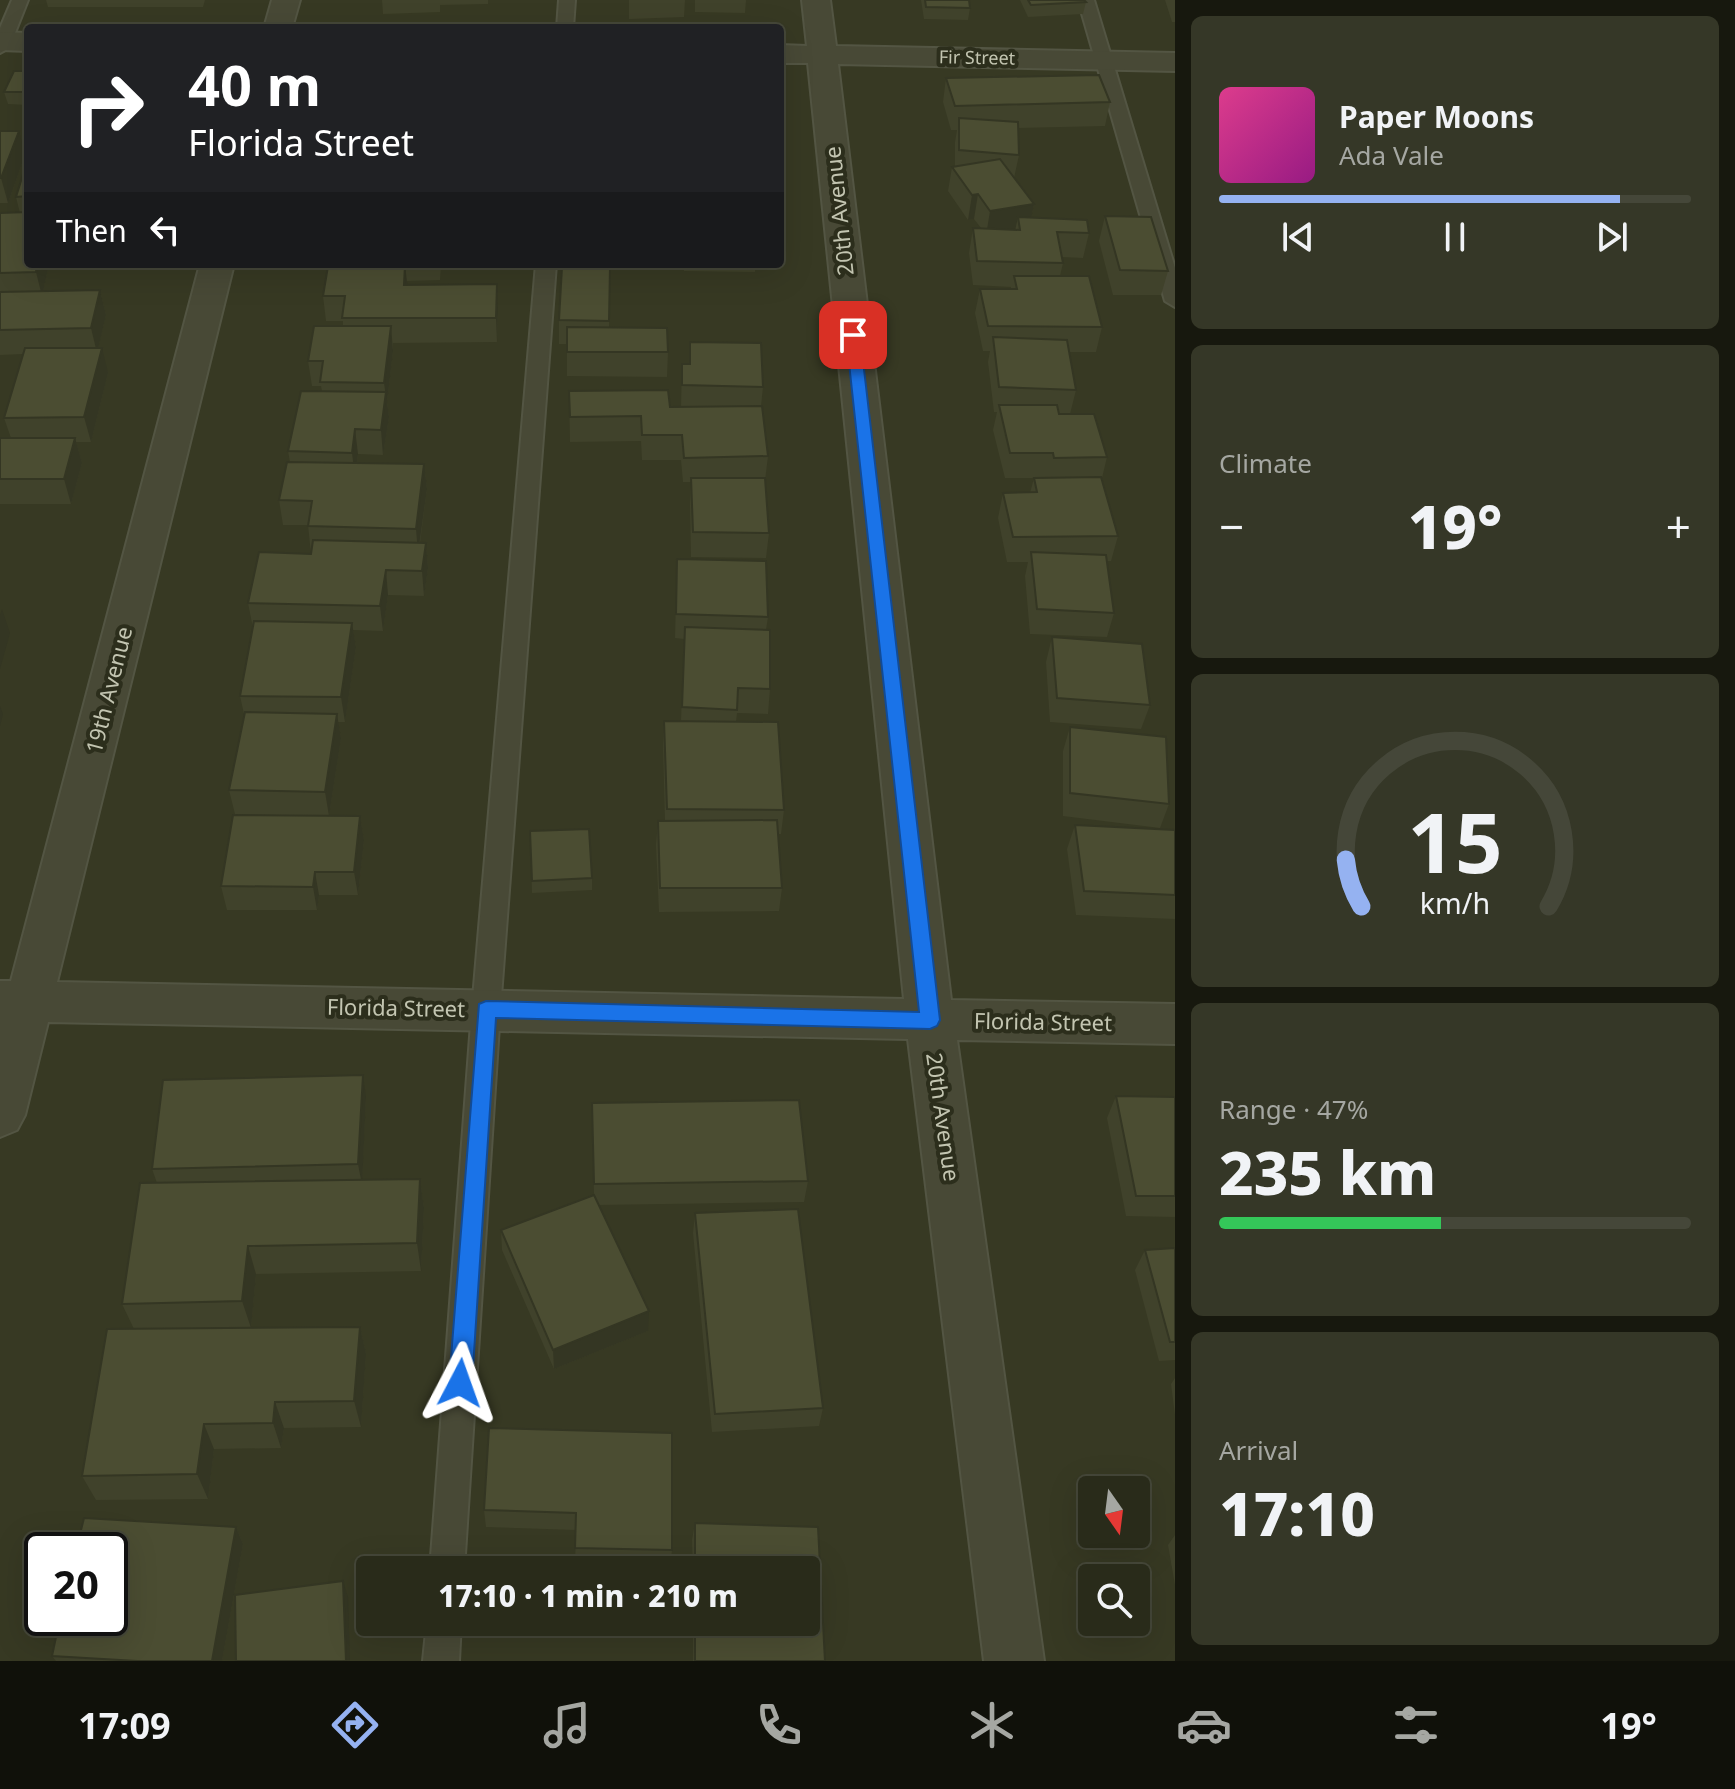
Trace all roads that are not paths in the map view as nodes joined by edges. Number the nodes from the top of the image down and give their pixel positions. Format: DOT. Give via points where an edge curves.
graph roads {
  1 [pos="20,0"];
  2 [pos="286,0"];
  3 [pos="567,0"];
  4 [pos="816,0"];
  5 [pos="1086,0"];
  6 [pos="279,24"];
  7 [pos="565,24"];
  8 [pos="8,43"];
  9 [pos="801,54"];
  10 [pos="1104,62"];
  11 [pos="1175,62"];
  12 [pos="216,268"];
  13 [pos="546,268"];
  14 [pos="1175,301"];
  15 [pos="14,1001"];
  16 [pos="486,1010"];
  17 [pos="930,1020"];
  18 [pos="1175,1024"];
  19 [pos="0,1115"];
  20 [pos="448,1556"];
  21 [pos="443,1636"];
  22 [pos="441,1661"];
  23 [pos="1014,1661"];
  1 -- 8 [label="lane"];
  2 -- 6 [label="street"];
  3 -- 7 [label="lane"];
  4 -- 9 [label="street, 20th Avenue"];
  5 -- 10 [label="lane"];
  9 -- 10 [label="street, Fir Street"];
  9 -- 17 [label="street, 20th Avenue"];
  10 -- 11 [label="street, Fir Street"];
  10 -- 14 [label="lane"];
  12 -- 15 [label="street, 19th Avenue"];
  13 -- 16 [label="lane"];
  15 -- 16 [label="street, Florida Street"];
  15 -- 19 [label="street, 19th Avenue"];
  16 -- 17 [label="street, Florida Street"];
  16 -- 20 [label="lane"];
  17 -- 18 [label="street, Florida Street"];
  17 -- 23 [label="street, 20th Avenue"];
  21 -- 22 [label="lane"];
}
